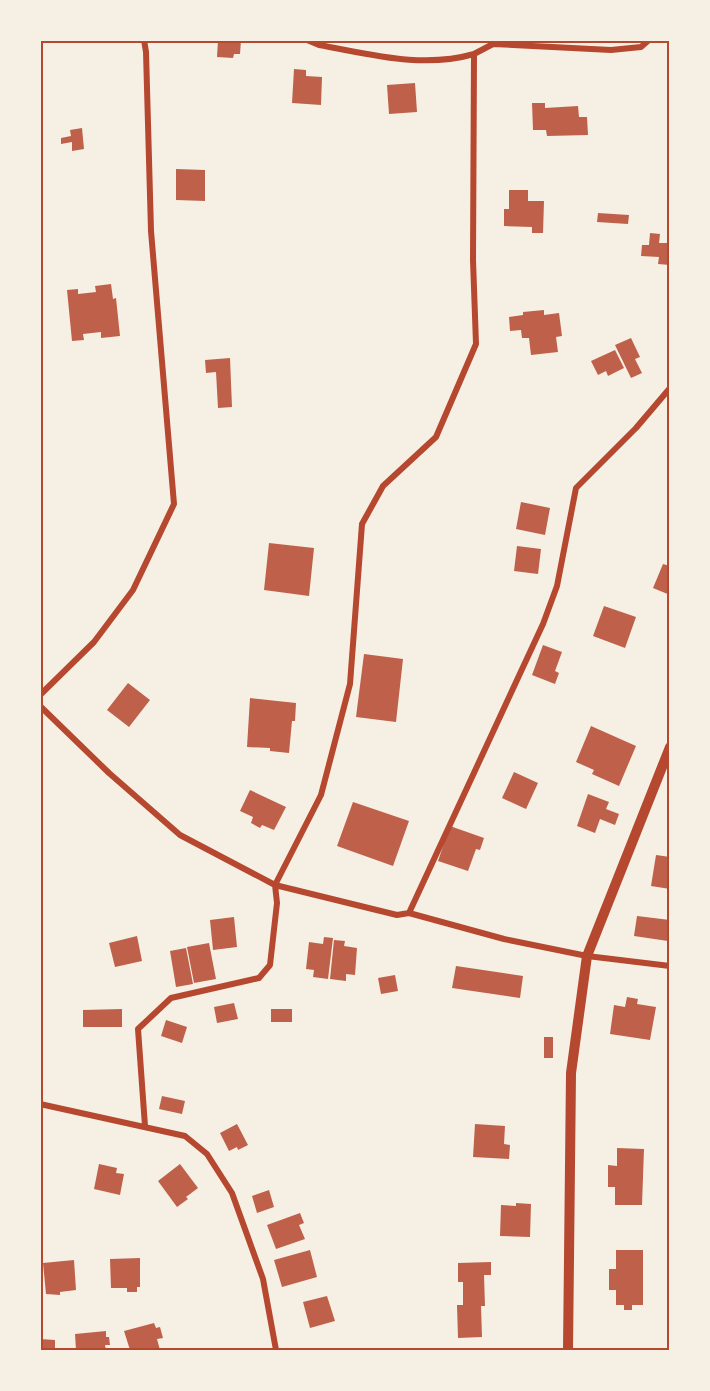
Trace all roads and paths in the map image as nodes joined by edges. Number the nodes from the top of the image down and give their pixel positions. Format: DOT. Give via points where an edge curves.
graph roads {
  1 [pos="144,40"];
  2 [pos="307,40"];
  3 [pos="649,40"];
  4 [pos="474,54"];
  5 [pos="669,388"];
  6 [pos="40,695"];
  7 [pos="40,706"];
  8 [pos="669,747"];
  9 [pos="275,885"];
  10 [pos="409,913"];
  11 [pos="587,956"];
  12 [pos="669,966"];
  13 [pos="40,1104"];
  14 [pos="145,1126"];
  15 [pos="276,1350"];
  16 [pos="568,1350"];
  1 -- 6 [label="street" via="152,231 174,504 133,590 94,642"];
  2 -- 4 [label="street" via="406,61 457,59"];
  3 -- 4 [label="street" via="641,47 611,50 493,44"];
  4 -- 9 [label="street" via="476,344 436,437 383,486 362,524 350,684 321,795"];
  5 -- 10 [label="street" via="636,428 576,488 557,586 543,624"];
  7 -- 9 [label="street" via="180,835"];
  8 -- 11 [label="street"];
  9 -- 10 [label="street" via="397,915"];
  9 -- 14 [label="street" via="277,903 270,965 259,978 171,998 138,1029"];
  10 -- 11 [label="street"];
  11 -- 12 [label="street"];
  11 -- 16 [label="street" via="571,1073"];
  13 -- 14 [label="street"];
  14 -- 15 [label="street" via="185,1136 207,1155 232,1192 263,1279"];
}
